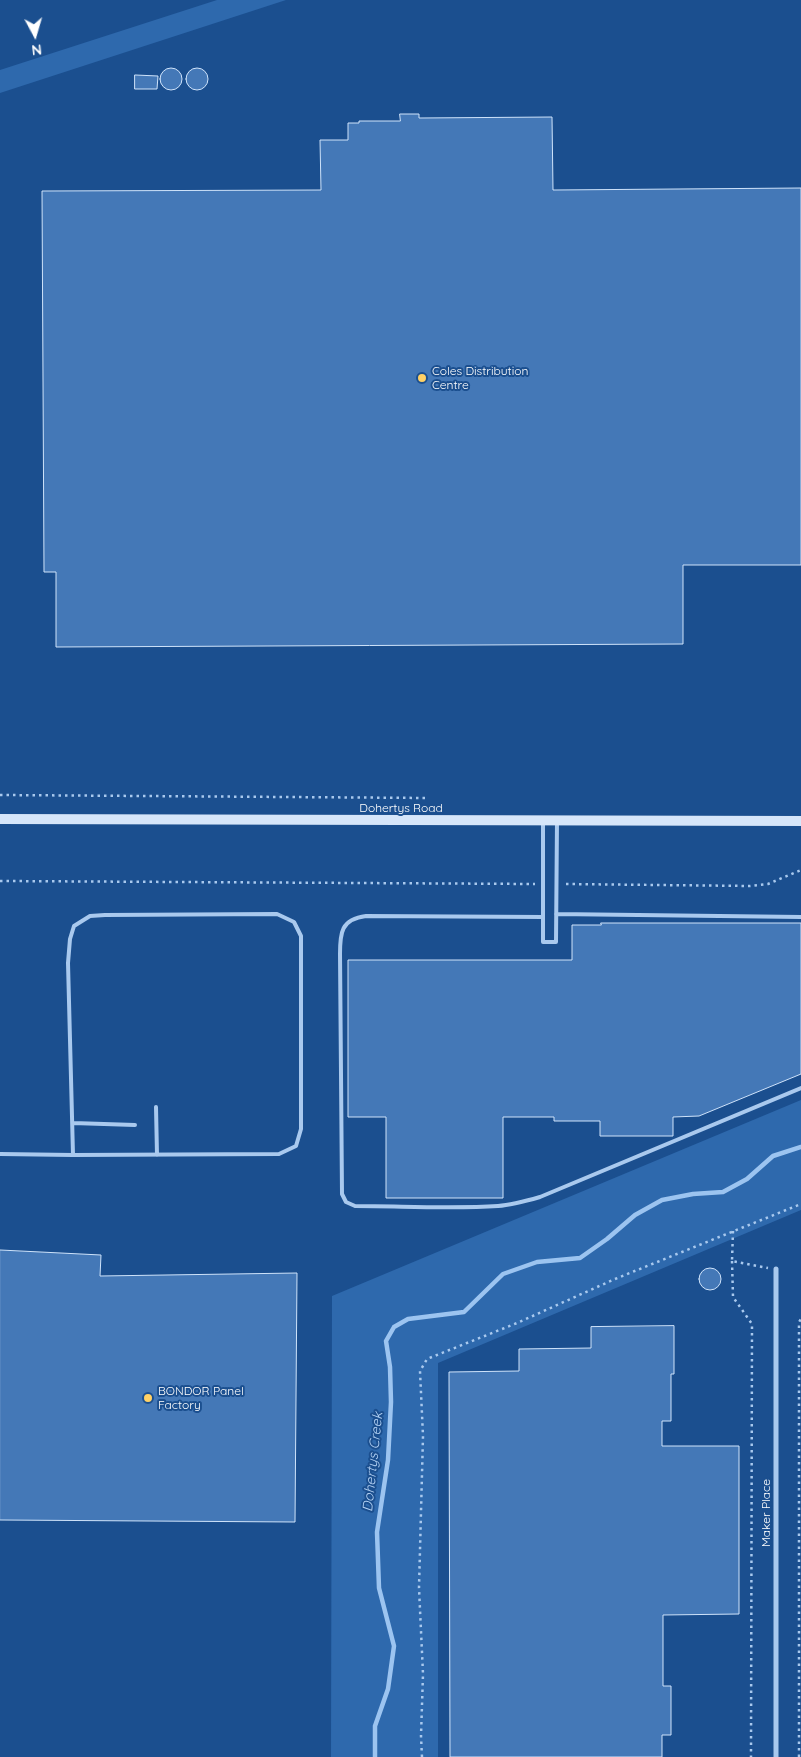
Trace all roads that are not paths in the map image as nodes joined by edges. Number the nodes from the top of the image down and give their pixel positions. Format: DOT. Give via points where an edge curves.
graph roads {
  1 [pos="0,819"];
  2 [pos="543,820"];
  3 [pos="557,821"];
  4 [pos="801,821"];
  5 [pos="556,914"];
  6 [pos="801,916"];
  7 [pos="543,917"];
  8 [pos="801,1088"];
  9 [pos="156,1107"];
  10 [pos="73,1123"];
  11 [pos="135,1125"];
  12 [pos="0,1154"];
  13 [pos="157,1154"];
  14 [pos="73,1155"];
  15 [pos="776,1270"];
  16 [pos="776,1757"];
  1 -- 2 [label="main road, Dohertys Road"];
  2 -- 3 [label="main road, Dohertys Road"];
  2 -- 7 [label="lane"];
  3 -- 4 [label="main road, Dohertys Road"];
  3 -- 5 [label="lane"];
  5 -- 6 [label="lane"];
  5 -- 7 [label="lane" via="556,942 543,942"];
  7 -- 8 [label="lane" via="366,916 353,919 345,926 340,939 340,964 342,1194 346,1202 355,1206 499,1206 517,1203 540,1197"];
  9 -- 13 [label="lane"];
  10 -- 11 [label="lane"];
  10 -- 13 [label="lane" via="68,963 74,926 90,916 105,915 277,914 294,922 301,936 301,1129 296,1146 279,1154"];
  10 -- 14 [label="lane"];
  12 -- 14 [label="lane"];
  13 -- 14 [label="lane"];
  15 -- 16 [label="street, Maker Place"];
}
